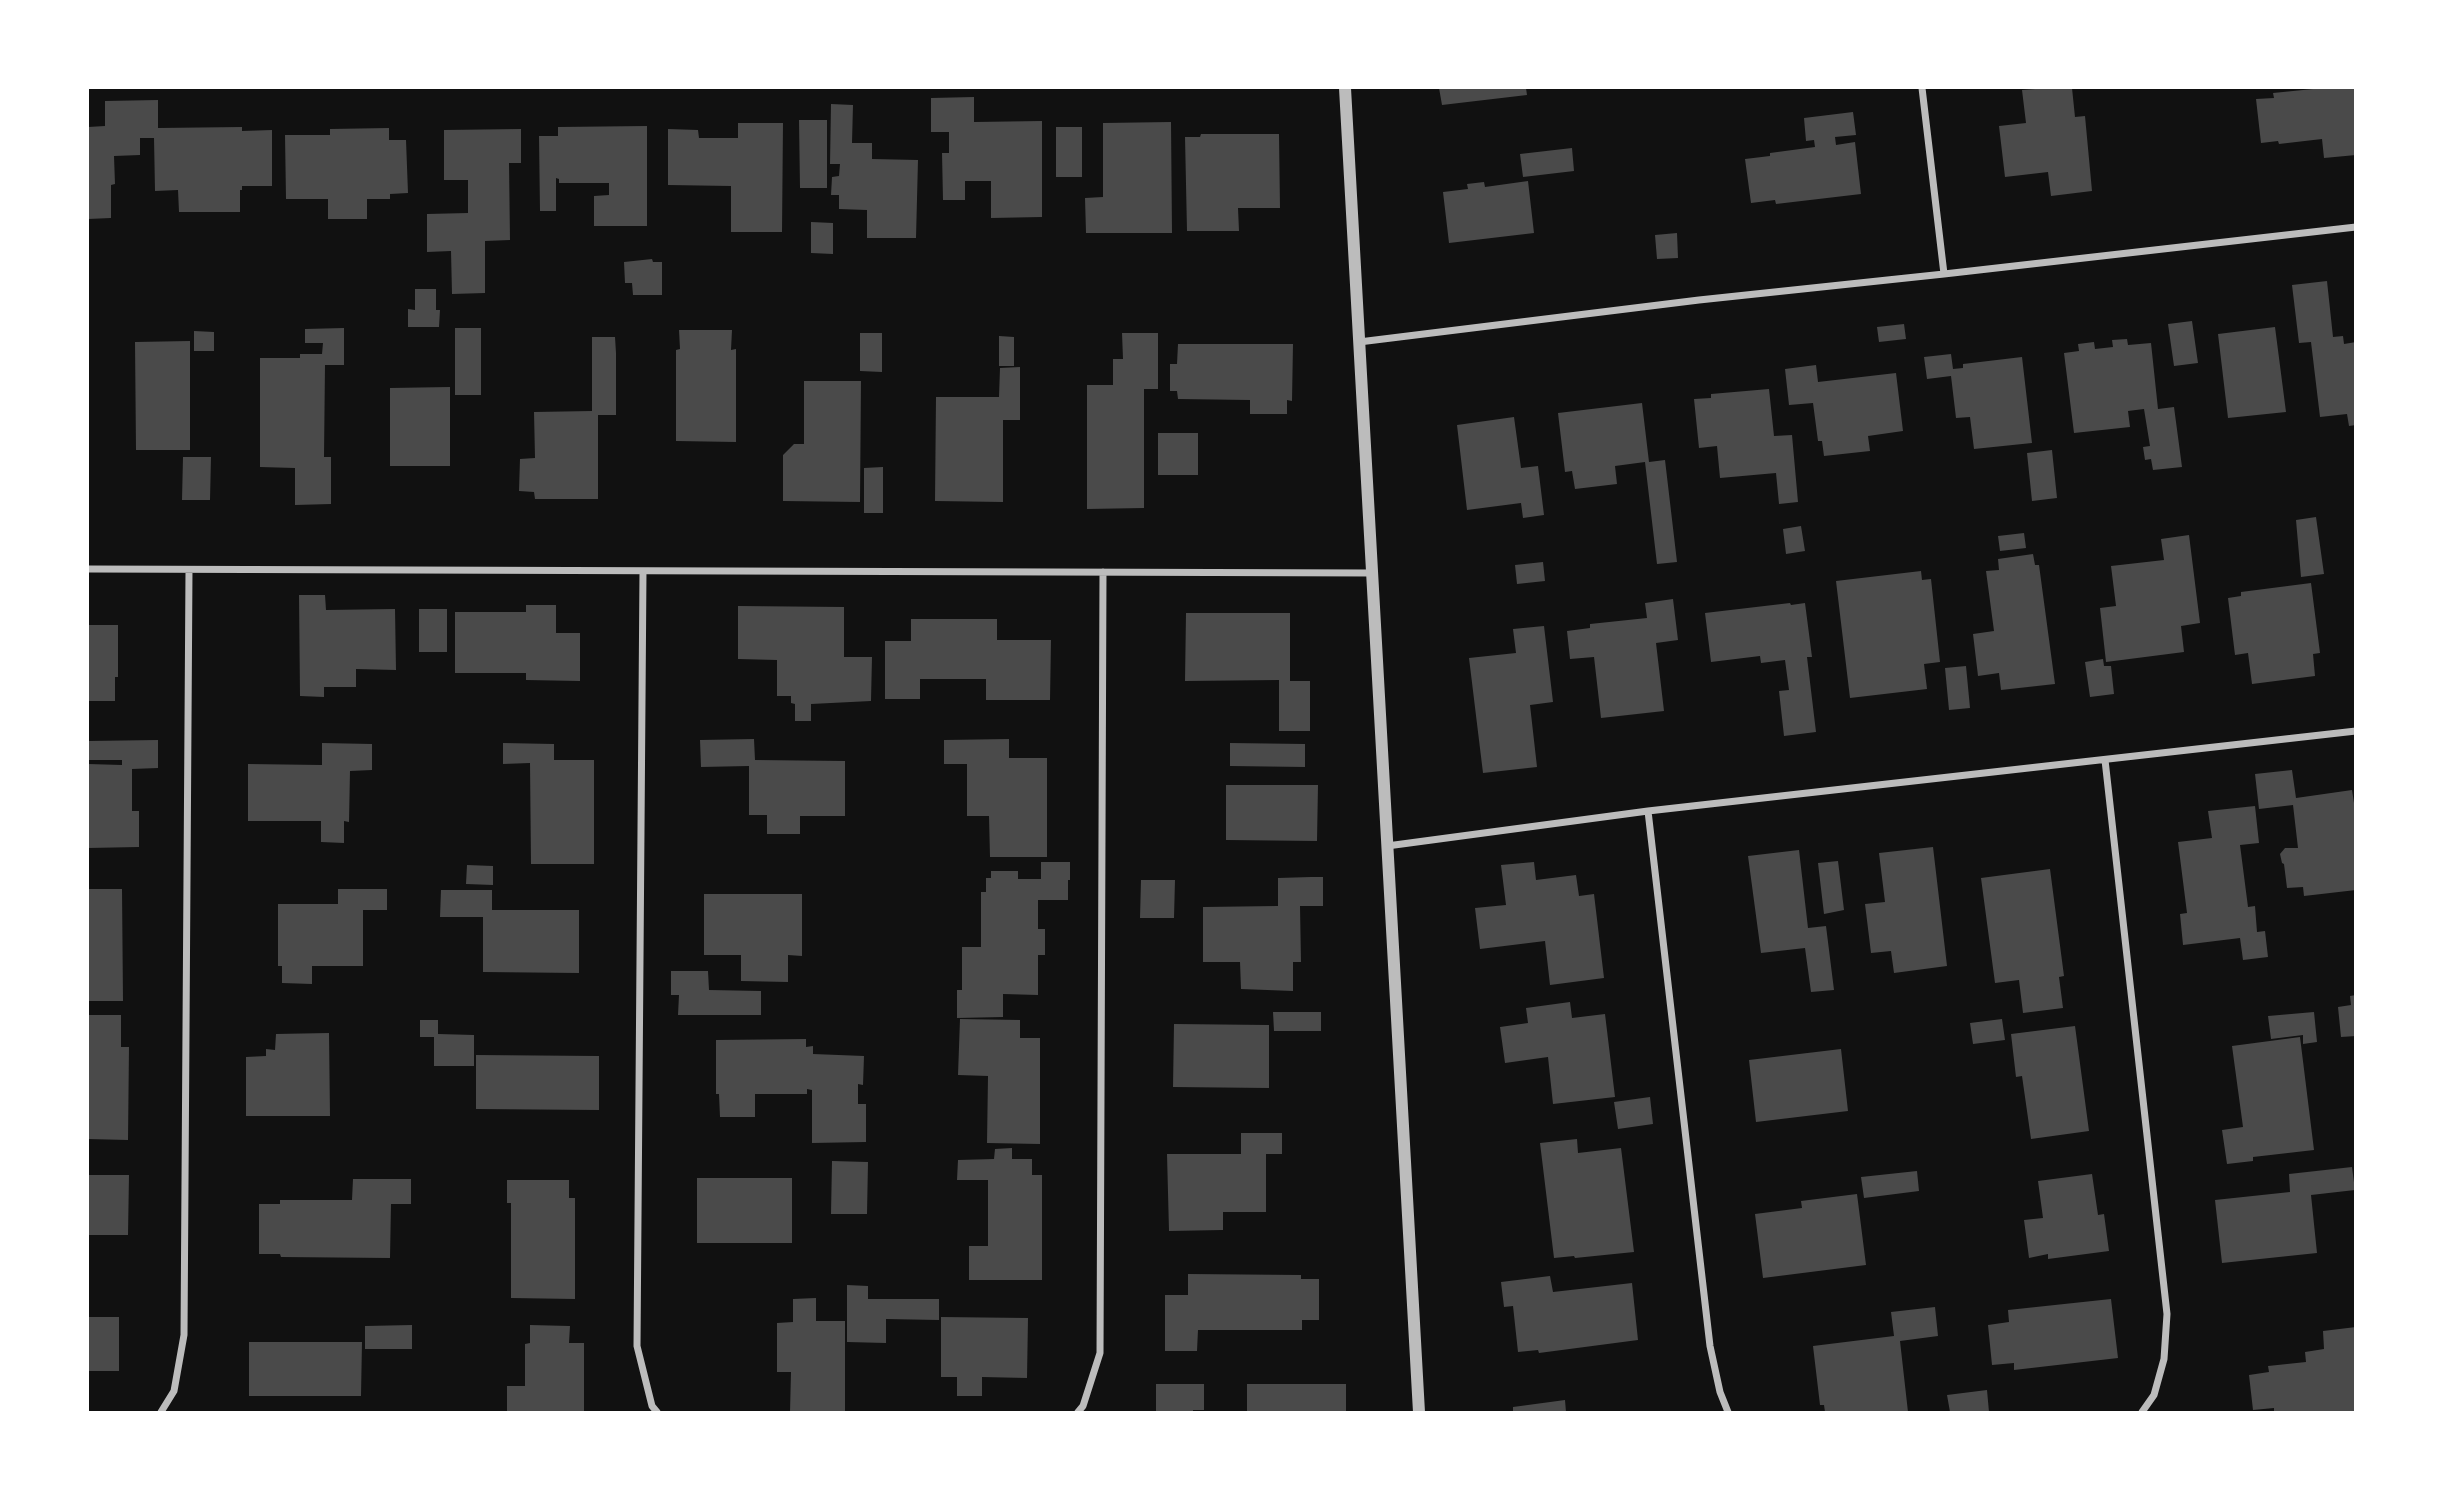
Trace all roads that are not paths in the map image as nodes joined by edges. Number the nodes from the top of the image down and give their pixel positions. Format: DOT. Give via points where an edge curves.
graph roads {
  1 [pos="1345,88"];
  2 [pos="1922,88"];
  3 [pos="2356,227"];
  4 [pos="1944,274"];
  5 [pos="1359,342"];
  6 [pos="88,569"];
  7 [pos="189,570"];
  8 [pos="643,571"];
  9 [pos="1103,572"];
  10 [pos="1372,573"];
  11 [pos="2356,732"];
  12 [pos="2105,760"];
  13 [pos="1648,811"];
  14 [pos="1387,846"];
  15 [pos="161,1412"];
  16 [pos="657,1412"];
  17 [pos="1078,1412"];
  18 [pos="1419,1412"];
  19 [pos="1728,1412"];
  20 [pos="2142,1412"];
  1 -- 5 [label="street"];
  2 -- 4 [label="street"];
  3 -- 4 [label="street"];
  4 -- 5 [label="street"];
  5 -- 10 [label="street"];
  6 -- 7 [label="street"];
  7 -- 8 [label="street"];
  7 -- 15 [label="street" via="184,1335 174,1391"];
  8 -- 9 [label="street"];
  8 -- 16 [label="street" via="637,1346"];
  9 -- 10 [label="street"];
  9 -- 17 [label="street" via="1100,1353"];
  10 -- 14 [label="street"];
  11 -- 12 [label="street"];
  12 -- 13 [label="street"];
  12 -- 20 [label="street" via="2167,1314 2164,1359 2154,1395"];
  13 -- 14 [label="street"];
  13 -- 19 [label="street" via="1710,1346"];
  14 -- 18 [label="street"];
}
